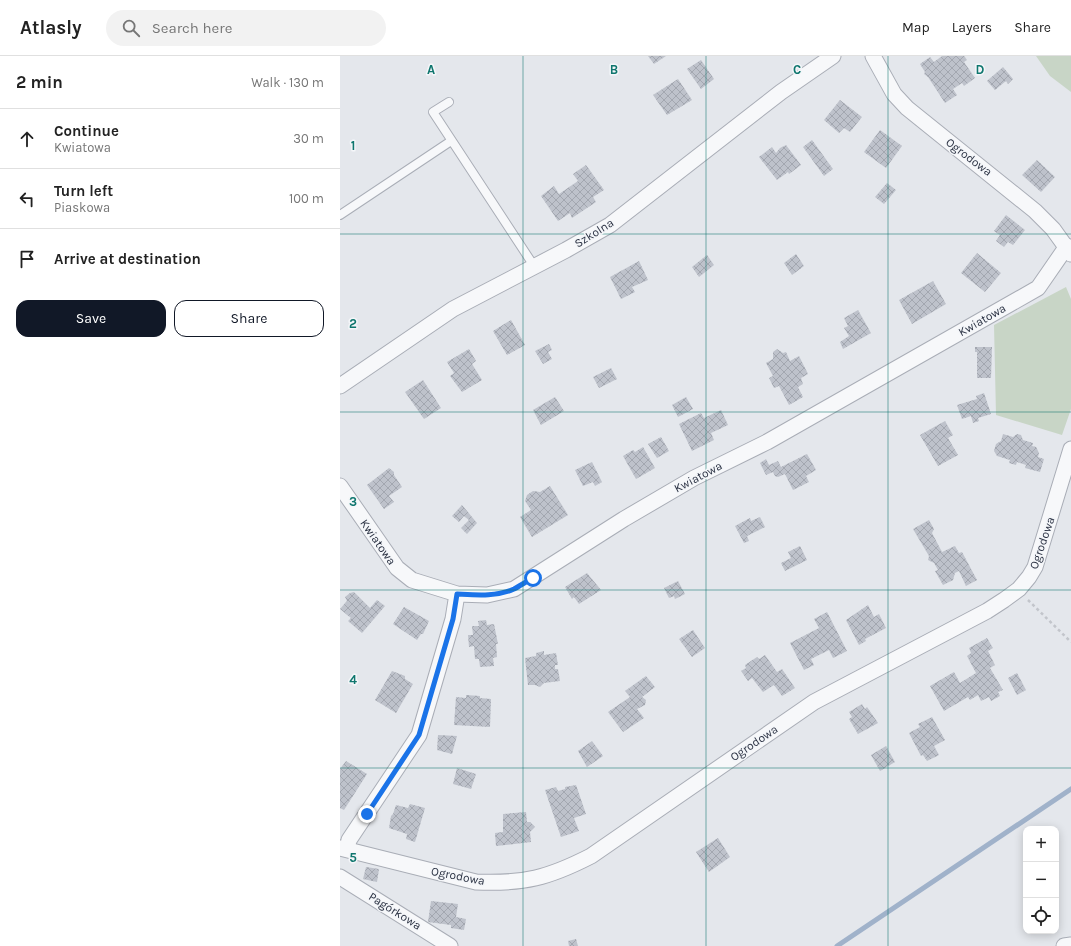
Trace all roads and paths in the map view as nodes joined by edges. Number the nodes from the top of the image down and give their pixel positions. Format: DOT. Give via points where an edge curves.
graph roads {
  1 [pos="832,56"];
  2 [pos="873,56"];
  3 [pos="449,102"];
  4 [pos="451,141"];
  5 [pos="340,215"];
  6 [pos="1069,250"];
  7 [pos="534,266"];
  8 [pos="340,386"];
  9 [pos="1071,449"];
  10 [pos="340,486"];
  11 [pos="1019,589"];
  12 [pos="457,594"];
  13 [pos="1071,642"];
  14 [pos="343,849"];
  15 [pos="340,877"];
  16 [pos="1071,945"];
  17 [pos="450,946"];
  18 [pos="1064,946"];
  1 -- 7 [label="street, Szkolna" via="781,92 610,225"];
  2 -- 6 [label="street, Ogrodowa" via="894,94 907,108 1035,210"];
  3 -- 4 [label="lane" via="433,112"];
  4 -- 5 [label="lane"];
  4 -- 7 [label="lane"];
  6 -- 12 [label="street, Kwiatowa" via="1038,288 767,442 694,478 514,589 487,595"];
  7 -- 8 [label="street, Szkolna" via="453,309"];
  9 -- 11 [label="street, Ogrodowa" via="1035,567"];
  10 -- 12 [label="street, Kwiatowa" via="397,568 412,580"];
  11 -- 13 [label="path"];
  11 -- 14 [label="street, Ogrodowa" via="987,611 814,702 591,856 563,871 536,879 476,882"];
  12 -- 14 [label="street" via="453,619 419,735"];
  15 -- 17 [label="street, Pagórkowa"];
  16 -- 18 [label="street"];
}
